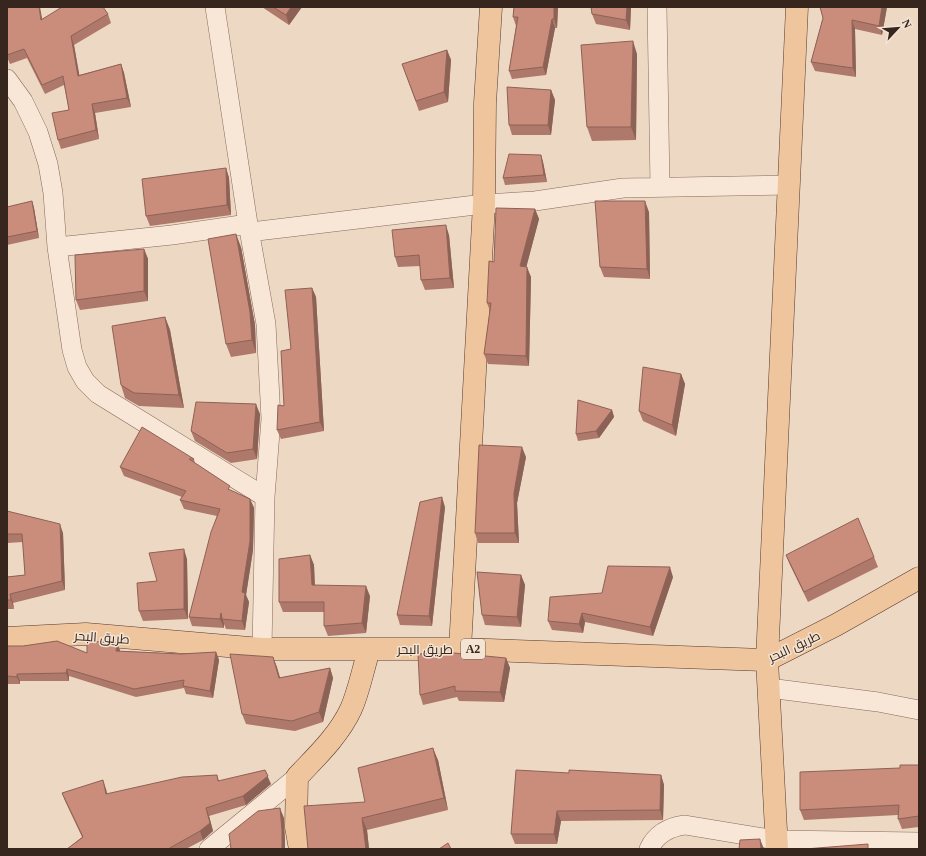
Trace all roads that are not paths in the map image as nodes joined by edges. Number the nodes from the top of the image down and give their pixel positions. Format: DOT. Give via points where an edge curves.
graph roads {
  1 [pos="215,7"];
  2 [pos="491,7"];
  3 [pos="657,7"];
  4 [pos="797,7"];
  5 [pos="7,80"];
  6 [pos="788,185"];
  7 [pos="660,187"];
  8 [pos="484,204"];
  9 [pos="249,228"];
  10 [pos="58,247"];
  11 [pos="265,497"];
  12 [pos="919,578"];
  13 [pos="7,638"];
  14 [pos="262,649"];
  15 [pos="460,649"];
  16 [pos="369,650"];
  17 [pos="767,660"];
  18 [pos="769,688"];
  19 [pos="919,710"];
  20 [pos="297,777"];
  21 [pos="919,842"];
  22 [pos="777,844"];
  23 [pos="210,849"];
  24 [pos="300,849"];
  25 [pos="650,849"];
  1 -- 9 [label="street"];
  2 -- 8 [label="main road" via="485,103"];
  3 -- 7 [label="street"];
  4 -- 6 [label="main road"];
  5 -- 10 [label="street" via="23,101 44,151 53,193"];
  6 -- 7 [label="street"];
  6 -- 17 [label="main road"];
  7 -- 8 [label="street" via="623,188"];
  8 -- 9 [label="street"];
  8 -- 15 [label="main road"];
  9 -- 10 [label="street"];
  9 -- 11 [label="street" via="266,324 271,419"];
  10 -- 11 [label="street" via="72,350 77,368 85,381 98,394"];
  11 -- 14 [label="street"];
  12 -- 17 [label="main road, طريق البحر / A2"];
  13 -- 14 [label="main road, طريق البحر / A2" via="86,634"];
  14 -- 16 [label="main road, طريق البحر / A2"];
  15 -- 16 [label="main road, طريق البحر / A2"];
  15 -- 17 [label="main road, طريق البحر / A2"];
  16 -- 20 [label="main road" via="351,708 322,751"];
  17 -- 18 [label="main road"];
  18 -- 19 [label="street"];
  18 -- 22 [label="main road"];
  20 -- 23 [label="street"];
  20 -- 24 [label="main road" via="296,827"];
  21 -- 22 [label="street"];
  22 -- 25 [label="street" via="685,825 672,827 660,834 653,840"];
}
